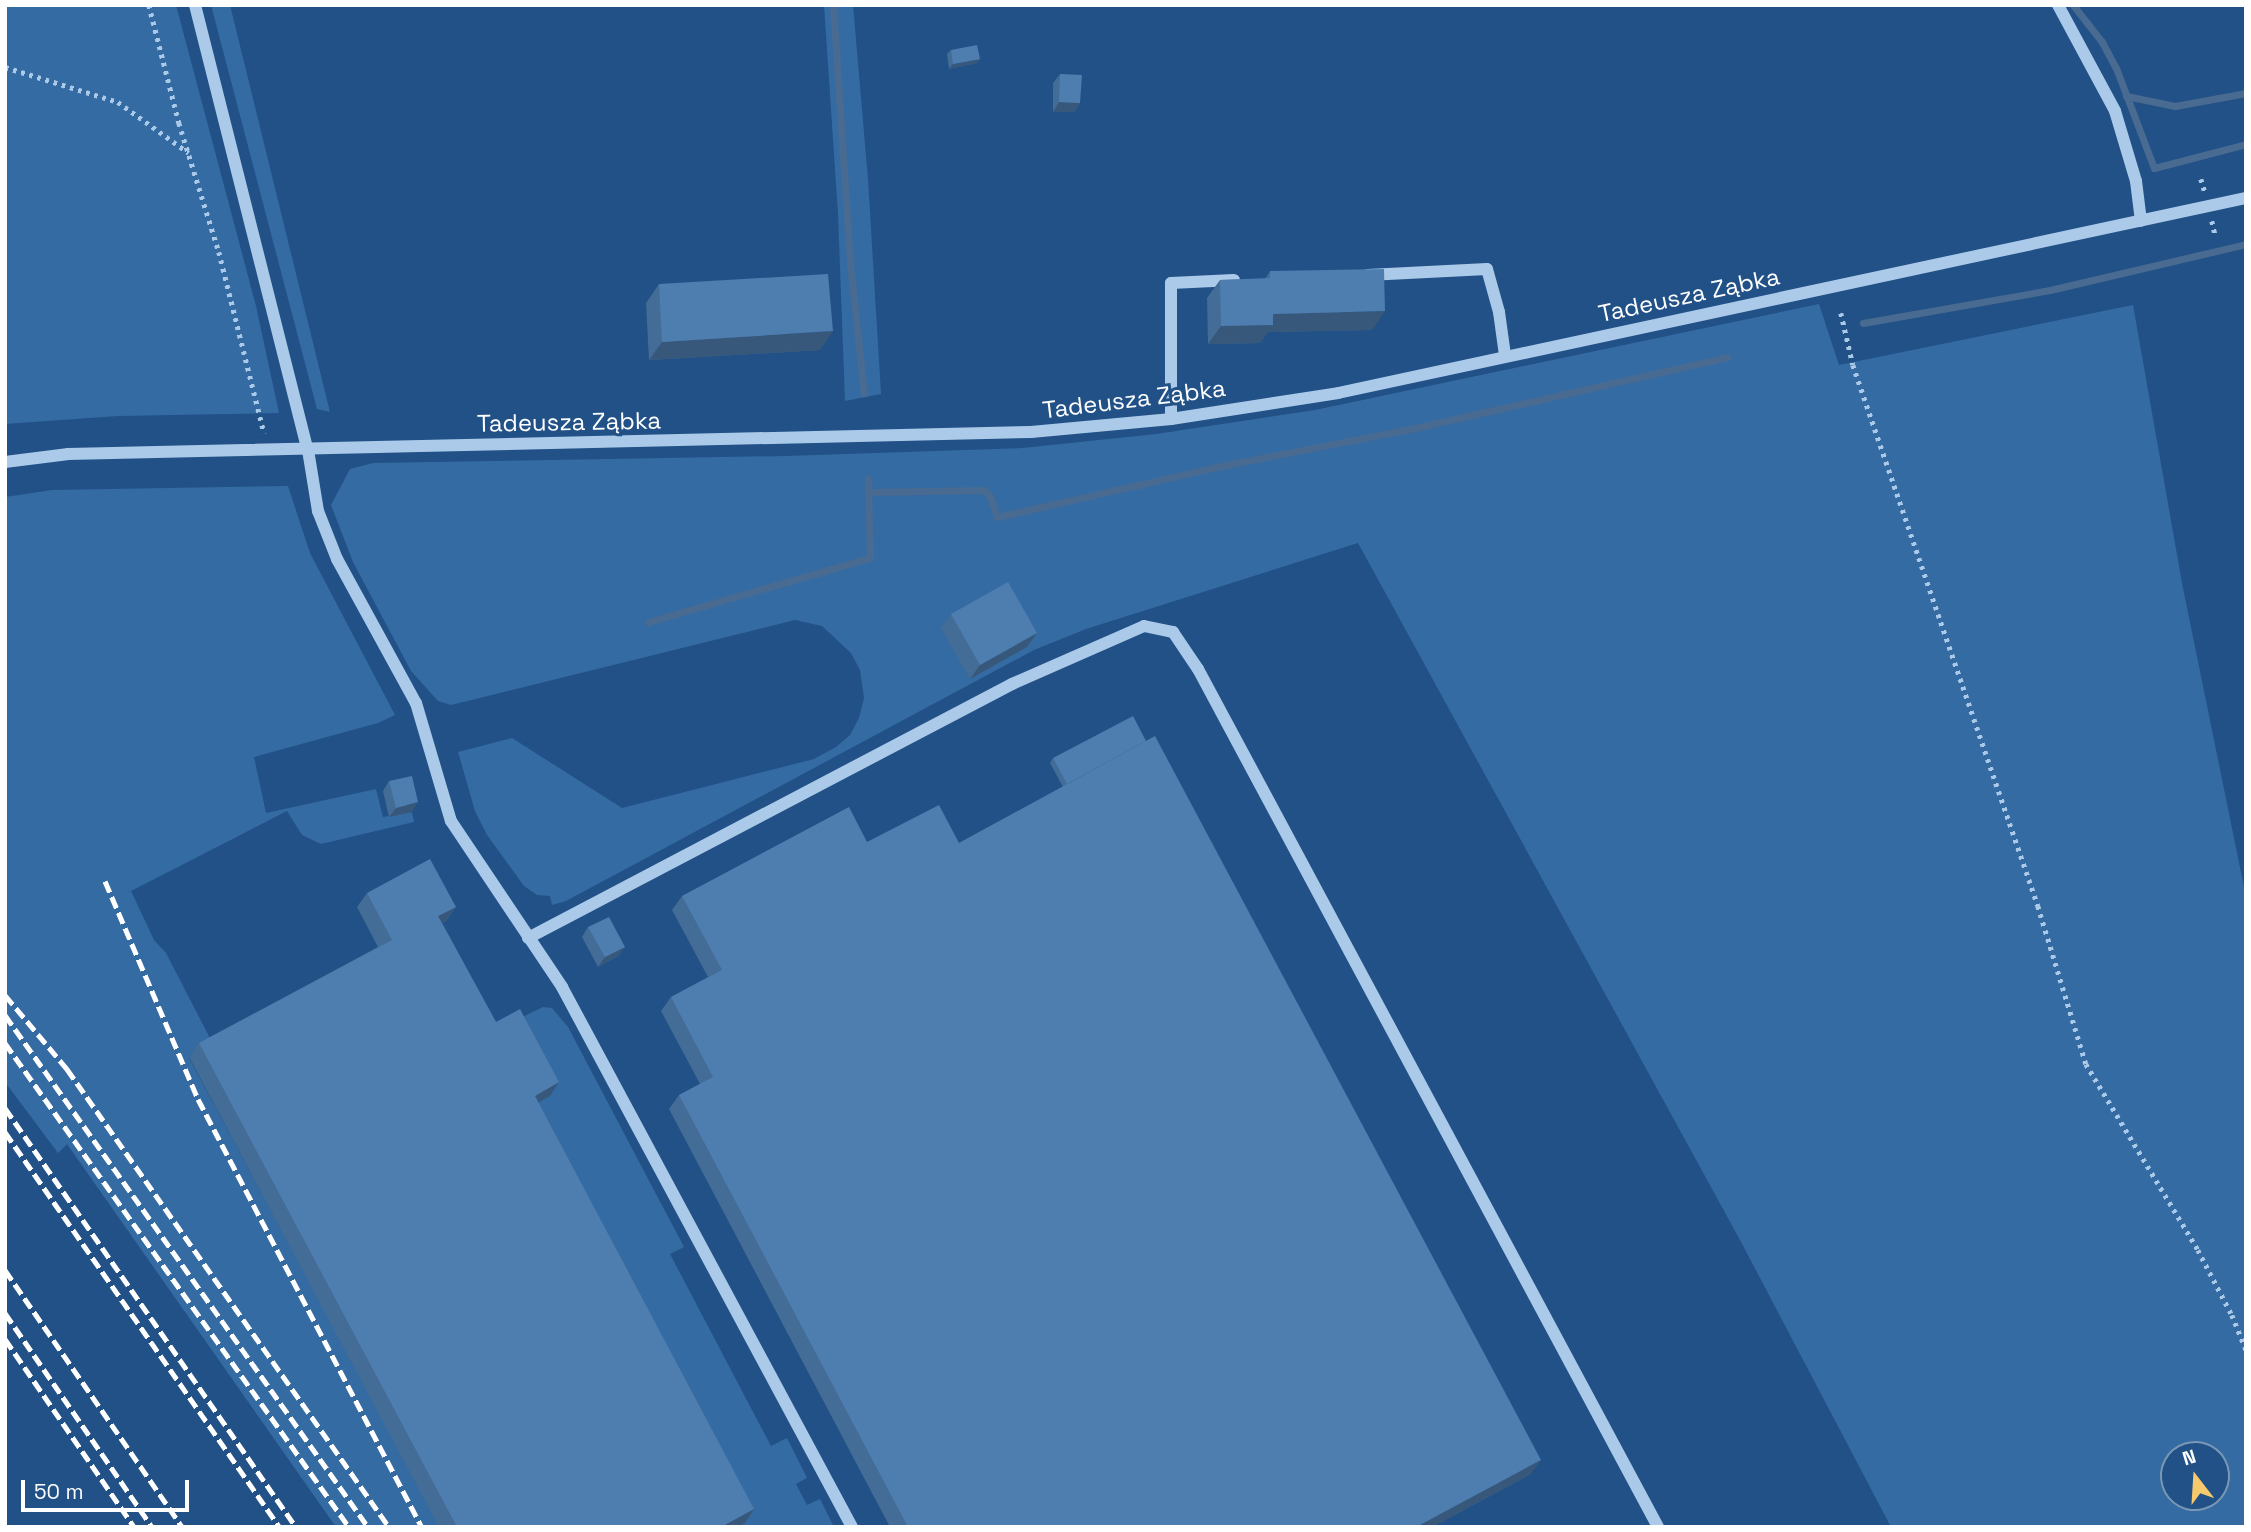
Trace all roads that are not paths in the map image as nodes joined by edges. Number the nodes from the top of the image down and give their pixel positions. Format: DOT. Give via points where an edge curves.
graph roads {
  1 [pos="195,5"];
  2 [pos="2058,5"];
  3 [pos="2246,198"];
  4 [pos="2141,221"];
  5 [pos="1350,275"];
  6 [pos="1253,279"];
  7 [pos="1505,355"];
  8 [pos="1171,419"];
  9 [pos="307,450"];
  10 [pos="5,461"];
  11 [pos="528,937"];
  12 [pos="852,1527"];
  13 [pos="1658,1527"];
  1 -- 9 [label="street"];
  2 -- 4 [label="street" via="2115,111 2136,181"];
  3 -- 4 [label="street, Tadeusza Ząbka"];
  4 -- 7 [label="street, Tadeusza Ząbka"];
  5 -- 7 [label="street" via="1488,269"];
  6 -- 8 [label="street" via="1171,283"];
  7 -- 8 [label="street, Tadeusza Ząbka" via="1338,393"];
  8 -- 9 [label="street, Tadeusza Ząbka" via="1031,432"];
  9 -- 10 [label="street, Tadeusza Ząbka" via="68,454"];
  9 -- 11 [label="street" via="318,511 337,559 415,703 451,821"];
  11 -- 12 [label="street" via="562,987"];
  11 -- 13 [label="street" via="1013,684 1144,626 1173,632 1198,669"];
}
